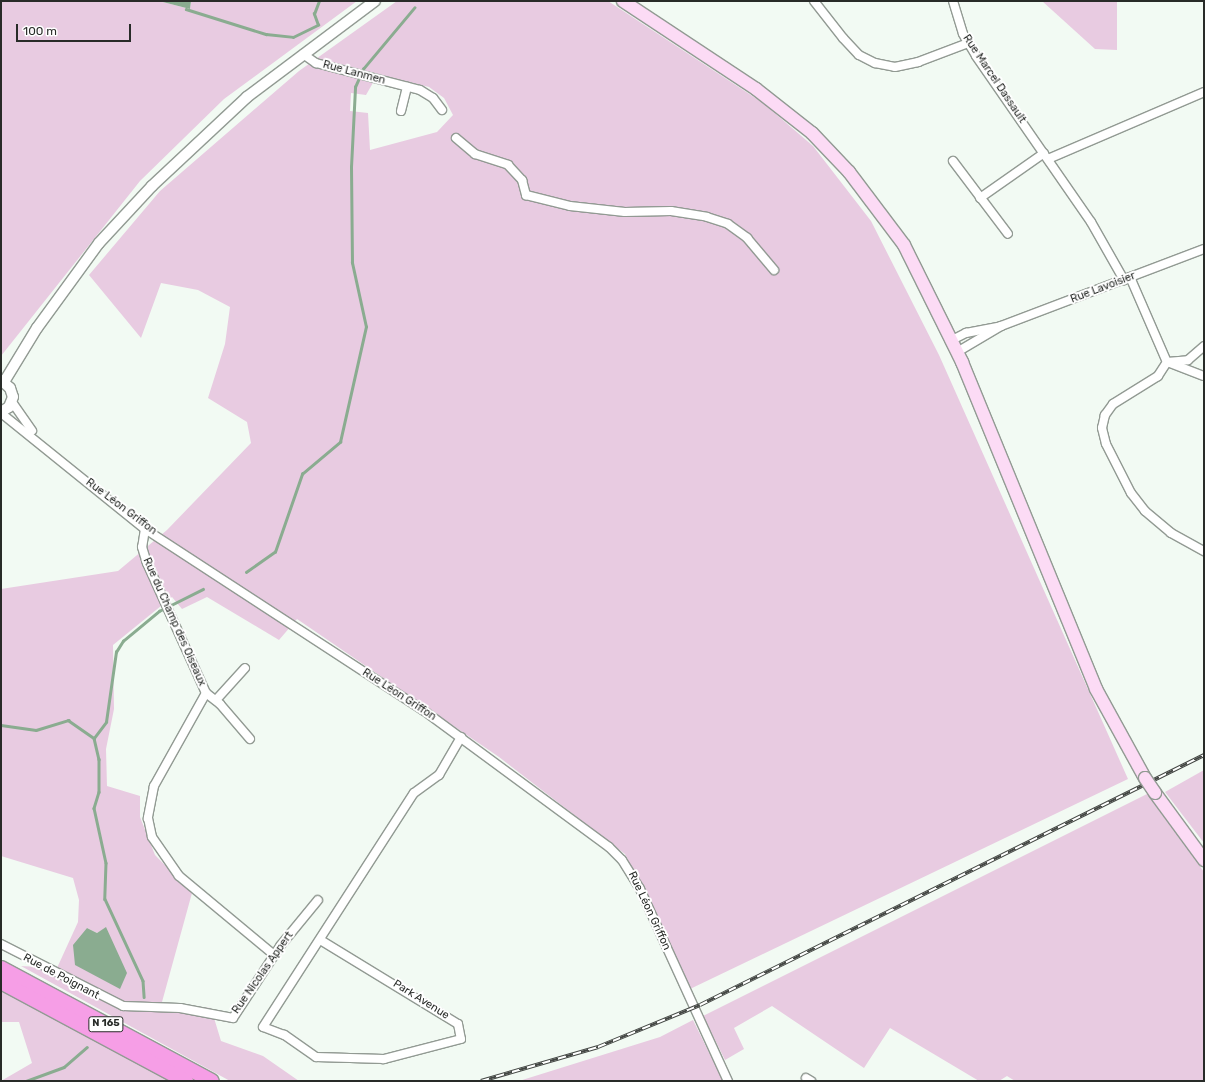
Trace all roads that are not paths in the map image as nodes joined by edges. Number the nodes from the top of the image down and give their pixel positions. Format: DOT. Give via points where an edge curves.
graph roads {
  1 [pos="375,1"];
  2 [pos="623,1"];
  3 [pos="814,1"];
  4 [pos="953,1"];
  5 [pos="968,43"];
  6 [pos="303,54"];
  7 [pos="407,87"];
  8 [pos="1204,92"];
  9 [pos="401,110"];
  10 [pos="442,110"];
  11 [pos="456,138"];
  12 [pos="1046,156"];
  13 [pos="953,161"];
  14 [pos="980,198"];
  15 [pos="1008,234"];
  16 [pos="1204,249"];
  17 [pos="774,270"];
  18 [pos="1127,278"];
  19 [pos="1001,326"];
  20 [pos="952,340"];
  21 [pos="1204,346"];
  22 [pos="957,352"];
  23 [pos="1167,362"];
  24 [pos="1204,376"];
  25 [pos="2,381"];
  26 [pos="12,402"];
  27 [pos="1,413"];
  28 [pos="41,443"];
  29 [pos="145,528"];
  30 [pos="1204,551"];
  31 [pos="245,668"];
  32 [pos="206,693"];
  33 [pos="216,700"];
  34 [pos="461,737"];
  35 [pos="250,739"];
  36 [pos="1204,860"];
  37 [pos="318,900"];
  38 [pos="322,941"];
  39 [pos="1,944"];
  40 [pos="274,954"];
  41 [pos="1,968"];
  42 [pos="1,982"];
  43 [pos="123,1006"];
  44 [pos="186,1081"];
  45 [pos="212,1081"];
  46 [pos="728,1081"];
  1 -- 6 [label="street"];
  2 -- 20 [label="main road" via="756,89 812,133 844,166 904,245"];
  3 -- 5 [label="street" via="843,38 859,54 875,63 894,67 918,62"];
  4 -- 5 [label="street, Rue Marcel Dassault"];
  5 -- 12 [label="street, Rue Marcel Dassault"];
  6 -- 7 [label="street, Rue Lanmen" via="316,62"];
  6 -- 25 [label="street" via="202,136 99,243"];
  7 -- 9 [label="street"];
  7 -- 10 [label="street, Rue Lanmen" via="433,98"];
  8 -- 12 [label="street"];
  11 -- 17 [label="street" via="475,154 508,165 522,180 526,195 570,206 625,212 671,211 707,217 728,224 747,238"];
  12 -- 14 [label="street"];
  12 -- 18 [label="street, Rue Marcel Dassault"];
  13 -- 14 [label="street"];
  14 -- 15 [label="street"];
  16 -- 18 [label="street, Rue Lavoisier"];
  18 -- 19 [label="street, Rue Lavoisier"];
  18 -- 23 [label="street, Rue Marcel Dassault"];
  19 -- 20 [label="street, Rue Lavoisier" via="966,333"];
  19 -- 22 [label="street, Rue Lavoisier"];
  20 -- 22 [label="main road"];
  21 -- 23 [label="street" via="1188,360"];
  22 -- 36 [label="main road, bridge" via="1077,646 1111,718 1145,778"];
  23 -- 24 [label="street"];
  23 -- 30 [label="street" via="1158,376 1113,404 1102,428 1106,444 1131,493 1146,511 1171,533"];
  25 -- 26 [label="street" via="10,388"];
  26 -- 27 [label="street"];
  26 -- 28 [label="street, Rue Léon Griffon"];
  27 -- 28 [label="street, Rue Léon Griffon"];
  28 -- 29 [label="street, Rue Léon Griffon"];
  29 -- 32 [label="street, Rue du Champ des Oiseaux" via="142,547 168,613"];
  29 -- 34 [label="street, Rue Léon Griffon"];
  31 -- 33 [label="street"];
  32 -- 33 [label="street, Rue du Champ des Oiseaux"];
  32 -- 40 [label="street, Rue du Champ des Oiseaux" via="154,786 148,818 152,837 179,876"];
  33 -- 35 [label="street, Rue du Champ des Oiseaux"];
  34 -- 38 [label="street" via="439,775 414,793"];
  34 -- 46 [label="street, Rue Léon Griffon" via="622,860 640,889"];
  37 -- 40 [label="street, Rue Nicolas Appert"];
  38 -- 38 [label="street, Park Avenue" via="458,1024 461,1039 384,1059 316,1057 284,1035 263,1027"];
  39 -- 43 [label="street, Rue de Poignant"];
  40 -- 43 [label="street, Rue Nicolas Appert" via="233,1018 180,1008"];
  41 -- 45 [label="highway, N 165"];
  42 -- 44 [label="highway, N 165"];
}
